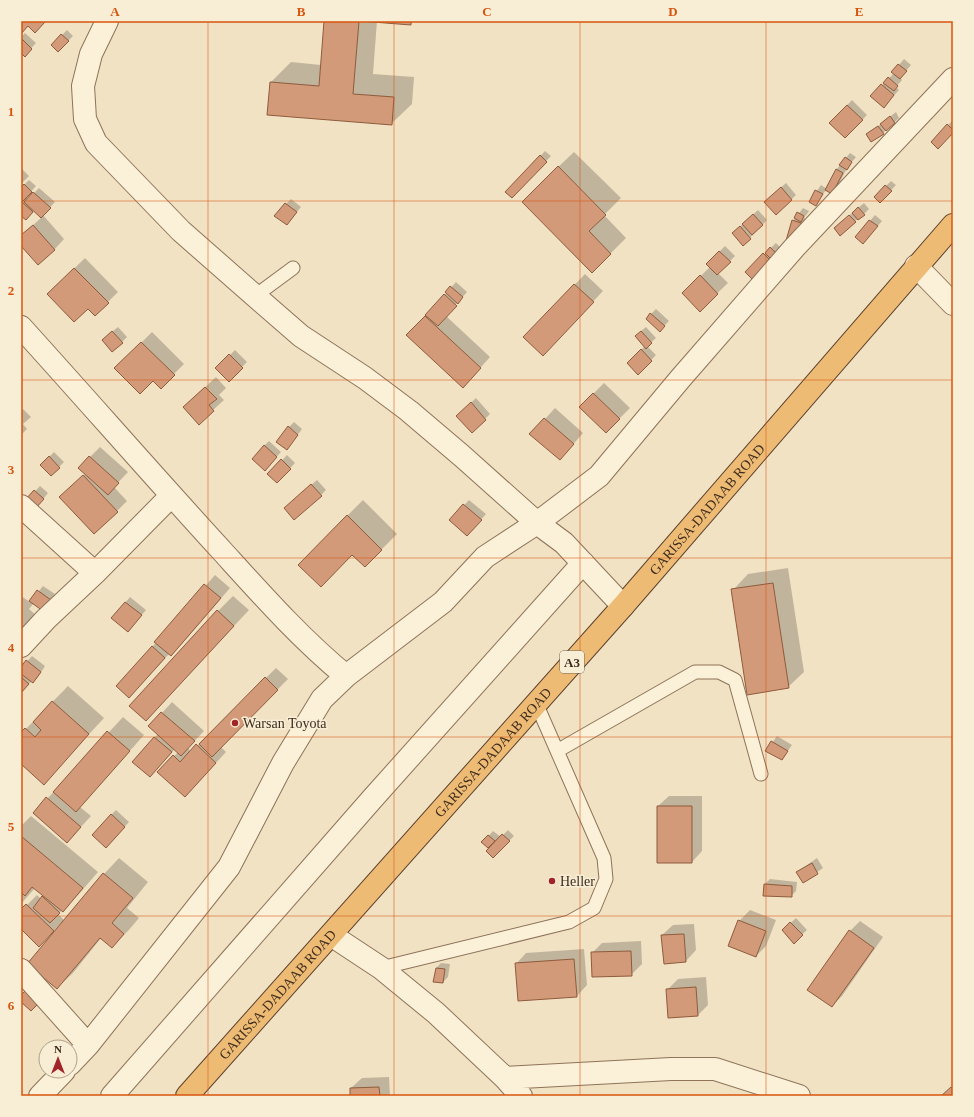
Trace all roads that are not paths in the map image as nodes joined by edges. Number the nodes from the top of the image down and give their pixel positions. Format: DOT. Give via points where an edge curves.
graph roads {
  1 [pos="107,21"];
  2 [pos="953,79"];
  3 [pos="953,225"];
  4 [pos="916,266"];
  5 [pos="293,268"];
  6 [pos="255,296"];
  7 [pos="953,304"];
  8 [pos="21,327"];
  9 [pos="171,496"];
  10 [pos="21,506"];
  11 [pos="537,523"];
  12 [pos="583,563"];
  13 [pos="95,573"];
  14 [pos="623,606"];
  15 [pos="21,646"];
  16 [pos="346,676"];
  17 [pos="536,703"];
  18 [pos="557,751"];
  19 [pos="761,774"];
  20 [pos="331,935"];
  21 [pos="381,968"];
  22 [pos="21,970"];
  23 [pos="88,1045"];
  24 [pos="78,1056"];
  25 [pos="505,1078"];
  26 [pos="56,1079"];
  27 [pos="40,1096"];
  28 [pos="112,1096"];
  29 [pos="187,1096"];
  30 [pos="521,1096"];
  31 [pos="800,1096"];
  1 -- 6 [label="street" via="91,54 83,86 85,119 96,143 181,231"];
  2 -- 11 [label="street" via="789,254 599,476"];
  3 -- 4 [label="highway, GARISSA-DADAAB ROAD / A3"];
  4 -- 7 [label="street"];
  4 -- 14 [label="highway, GARISSA-DADAAB ROAD / A3"];
  5 -- 6 [label="lane"];
  6 -- 11 [label="street" via="301,336 365,378 409,411"];
  8 -- 9 [label="street"];
  9 -- 13 [label="street"];
  9 -- 16 [label="street" via="276,609 326,660"];
  10 -- 13 [label="street"];
  11 -- 12 [label="street" via="564,543"];
  11 -- 16 [label="street" via="485,557 443,602"];
  12 -- 14 [label="street"];
  12 -- 28 [label="street"];
  13 -- 15 [label="street"];
  14 -- 17 [label="highway, GARISSA-DADAAB ROAD / A3"];
  16 -- 23 [label="street" via="322,699 283,763 229,867"];
  17 -- 18 [label="lane"];
  17 -- 20 [label="highway, GARISSA-DADAAB ROAD / A3"];
  18 -- 19 [label="lane" via="695,672 719,672 735,680"];
  18 -- 21 [label="lane" via="604,858 606,879 594,908 569,922"];
  20 -- 21 [label="street"];
  20 -- 29 [label="highway, GARISSA-DADAAB ROAD / A3"];
  21 -- 25 [label="street" via="436,1013"];
  22 -- 23 [label="street"];
  23 -- 24 [label="street"];
  25 -- 30 [label="street"];
  25 -- 31 [label="street" via="671,1069 715,1070"];
  26 -- 27 [label="street"];
}
